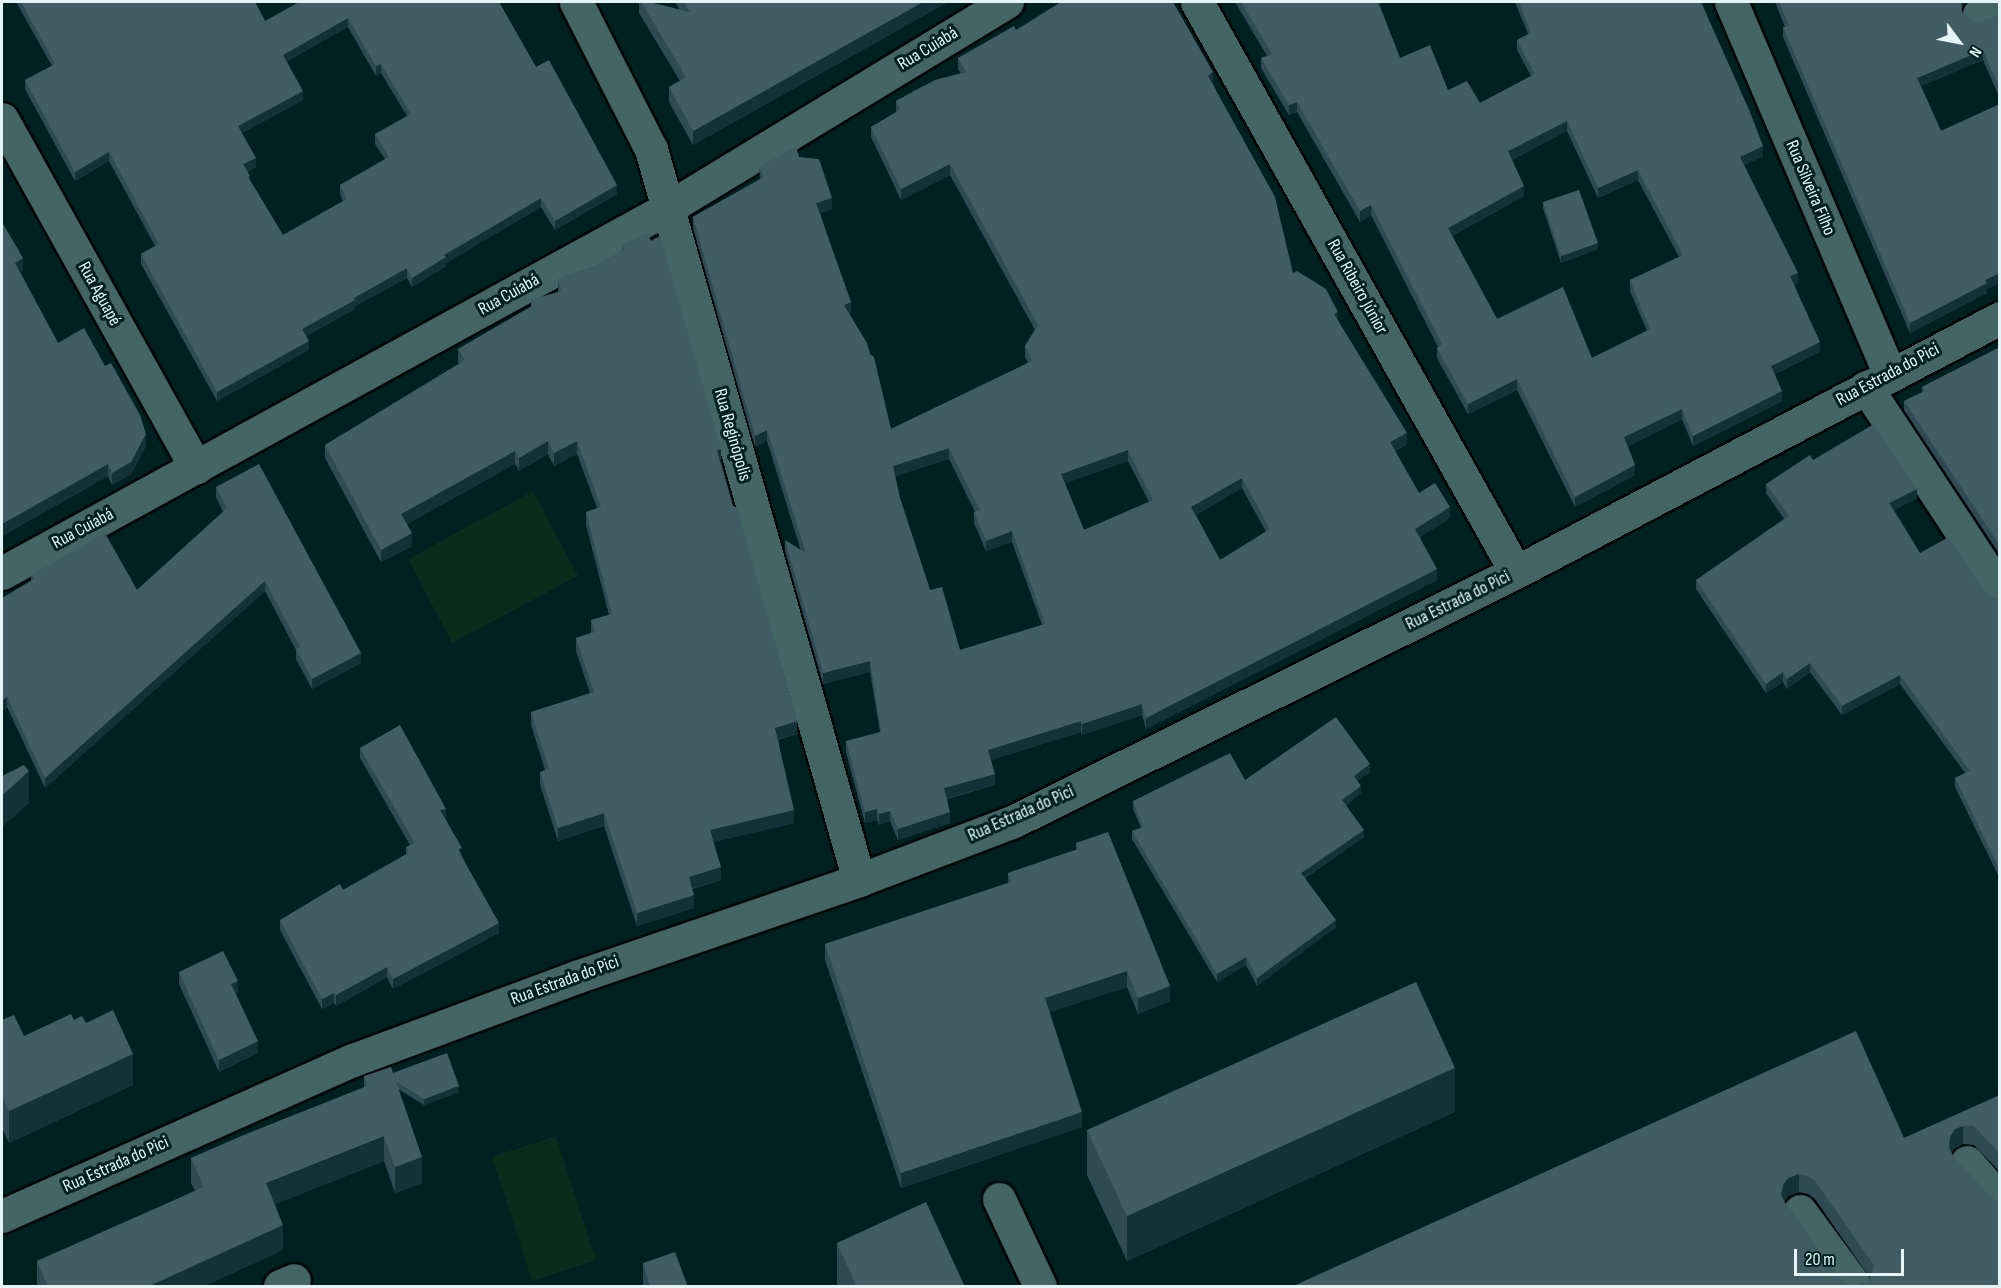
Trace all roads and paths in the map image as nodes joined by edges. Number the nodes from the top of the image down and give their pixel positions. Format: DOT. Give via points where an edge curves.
graph roads {
  1 [pos="576,2"];
  2 [pos="1007,2"];
  3 [pos="1197,2"];
  4 [pos="1731,2"];
  5 [pos="2,119"];
  6 [pos="666,209"];
  7 [pos="2000,318"];
  8 [pos="1878,380"];
  9 [pos="196,468"];
  10 [pos="1516,572"];
  11 [pos="2,573"];
  12 [pos="2000,590"];
  13 [pos="859,880"];
  14 [pos="1967,1162"];
  15 [pos="999,1199"];
  16 [pos="2000,1200"];
  17 [pos="1800,1211"];
  18 [pos="2,1216"];
  19 [pos="1040,1287"];
  20 [pos="1855,1287"];
  1 -- 6 [label="street, Rua Reginópolis" via="651,149"];
  2 -- 6 [label="street, Rua Cuiabá"];
  3 -- 10 [label="street, Rua Ribeiro Júnior"];
  4 -- 8 [label="street, Rua Silveira Filho"];
  5 -- 9 [label="street, Rua Aguapé"];
  6 -- 9 [label="street, Rua Cuiabá"];
  6 -- 13 [label="street, Rua Reginópolis"];
  7 -- 8 [label="street, Rua Estrada do Pici"];
  8 -- 10 [label="street, Rua Estrada do Pici"];
  8 -- 12 [label="street, Rua Silveira Filho"];
  9 -- 11 [label="street, Rua Cuiabá"];
  10 -- 13 [label="street, Rua Estrada do Pici" via="1012,822"];
  13 -- 18 [label="street, Rua Estrada do Pici" via="576,977 353,1060"];
  14 -- 16 [label="street"];
  15 -- 19 [label="street"];
  17 -- 20 [label="street"];
}
